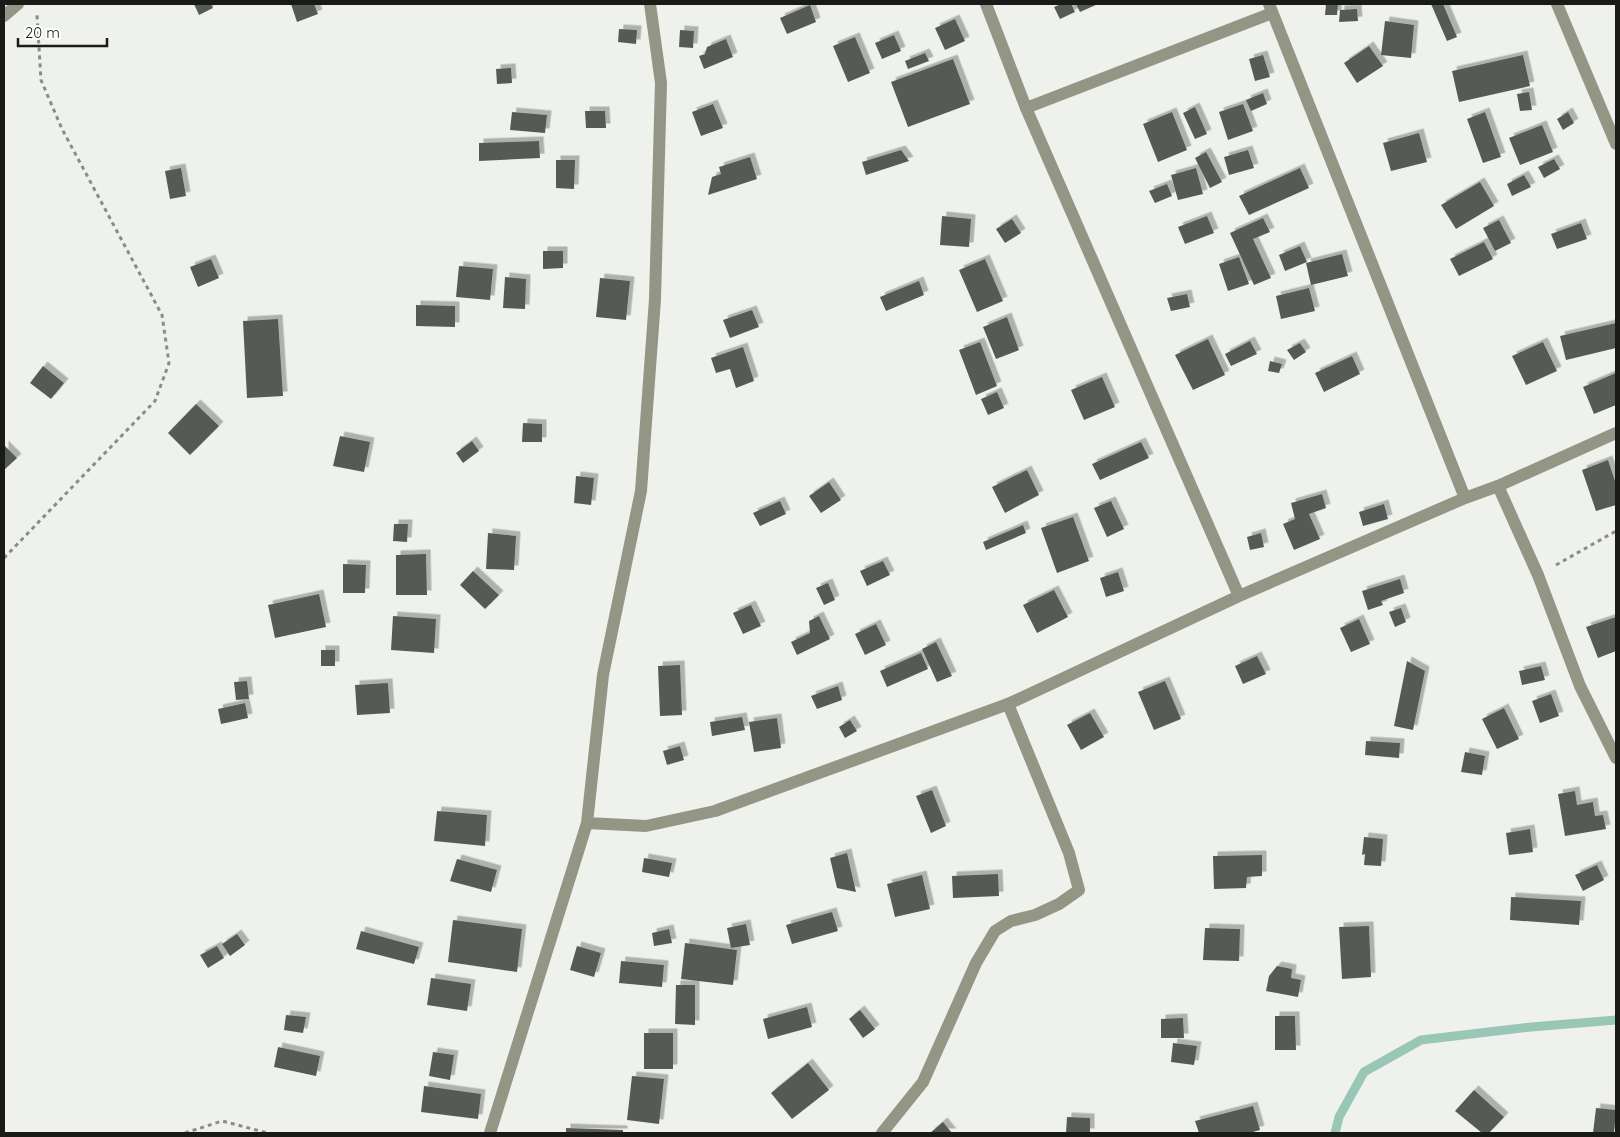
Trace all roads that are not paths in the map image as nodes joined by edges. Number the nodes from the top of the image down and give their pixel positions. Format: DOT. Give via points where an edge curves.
graph roads {
  1 [pos="18,4"];
  2 [pos="650,4"];
  3 [pos="986,4"];
  4 [pos="1557,4"];
  5 [pos="1270,8"];
  6 [pos="4,16"];
  7 [pos="1026,108"];
  8 [pos="1616,144"];
  9 [pos="1616,433"];
  10 [pos="1498,486"];
  11 [pos="1465,498"];
  12 [pos="1239,596"];
  13 [pos="1008,704"];
  14 [pos="1616,758"];
  15 [pos="587,823"];
  16 [pos="490,1133"];
  17 [pos="882,1133"];
  1 -- 6 [label="street"];
  2 -- 15 [label="street" via="661,83 655,299 641,491 603,675"];
  3 -- 7 [label="street"];
  4 -- 8 [label="street"];
  5 -- 7 [label="street"];
  5 -- 11 [label="street"];
  7 -- 12 [label="street"];
  9 -- 10 [label="street"];
  10 -- 11 [label="street"];
  10 -- 14 [label="street" via="1538,575 1580,686"];
  11 -- 12 [label="street"];
  12 -- 13 [label="street"];
  13 -- 15 [label="street" via="715,811 646,826"];
  13 -- 17 [label="street" via="1070,853 1079,890 1059,904 1011,921 995,931 976,963 923,1082"];
  15 -- 16 [label="street"];
}
